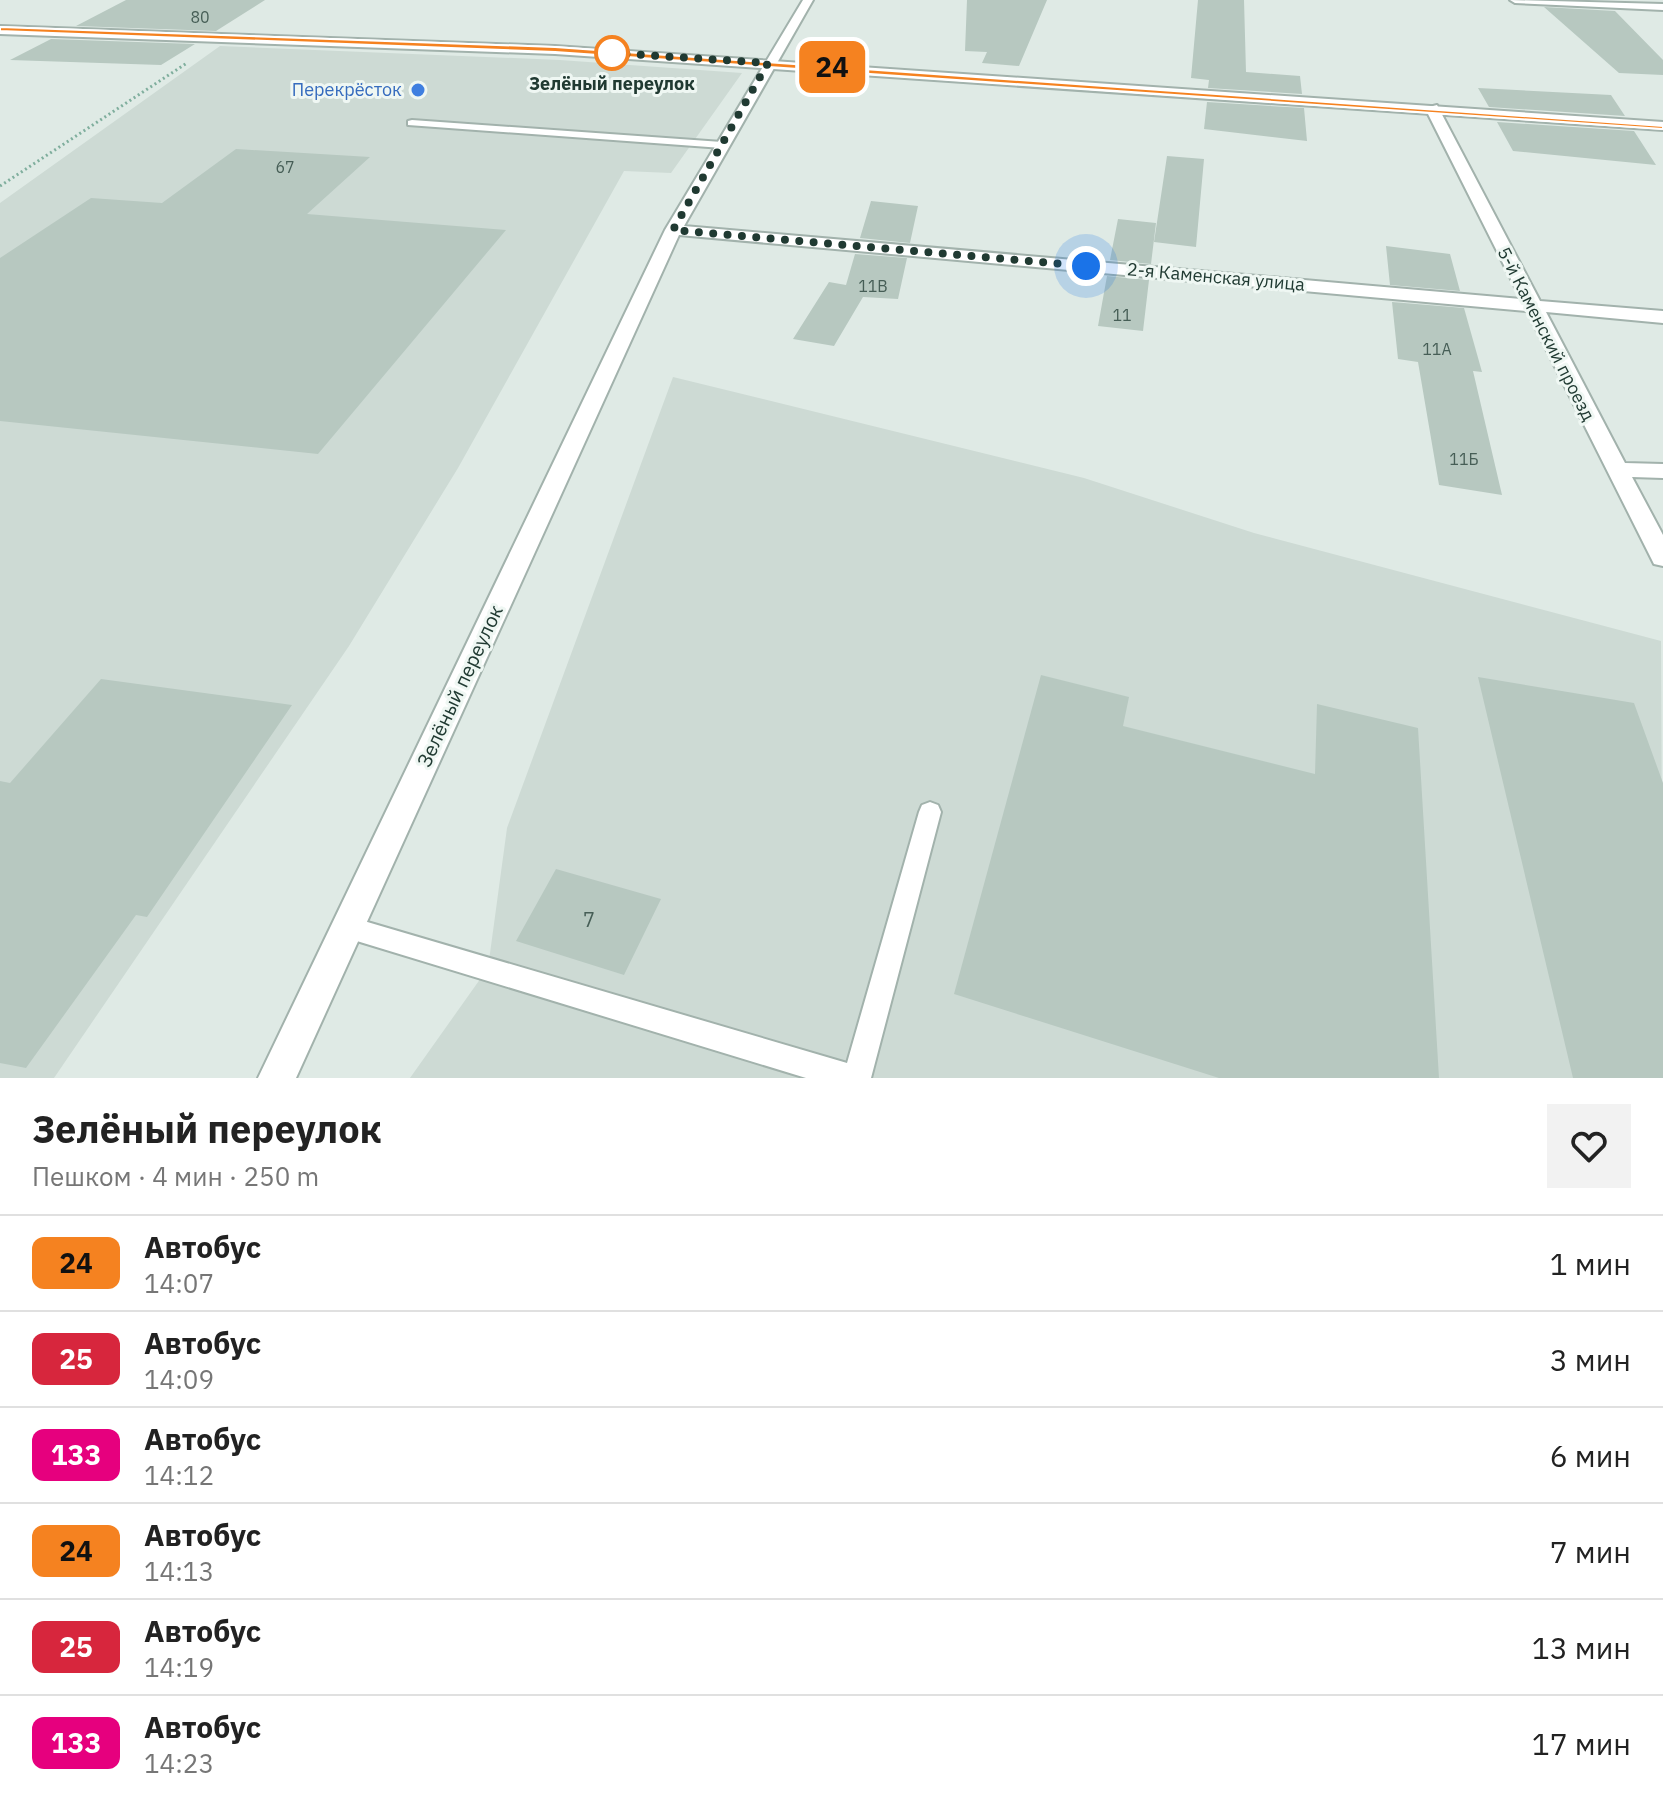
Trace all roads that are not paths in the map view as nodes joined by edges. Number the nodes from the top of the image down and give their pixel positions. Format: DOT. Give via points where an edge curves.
graph roads {
  1 [pos="808,0"];
  2 [pos="1515,0"];
  3 [pos="1663,7"];
  4 [pos="0,30"];
  5 [pos="768,63"];
  6 [pos="1432,108"];
  7 [pos="412,123"];
  8 [pos="1663,126"];
  9 [pos="722,145"];
  10 [pos="673,230"];
  11 [pos="1531,305"];
  12 [pos="1663,317"];
  13 [pos="1616,469"];
  14 [pos="1663,471"];
  15 [pos="1663,558"];
  16 [pos="930,812"];
  17 [pos="347,927"];
  18 [pos="277,1078"];
  19 [pos="854,1078"];
  1 -- 5 [label="street, Зелёный переулок"];
  2 -- 3 [label="street"];
  4 -- 5 [label="street"];
  5 -- 6 [label="street"];
  5 -- 9 [label="street, Зелёный переулок"];
  6 -- 8 [label="street"];
  6 -- 11 [label="street, 5-й Каменский проезд"];
  7 -- 9 [label="lane"];
  9 -- 10 [label="street, Зелёный переулок"];
  10 -- 11 [label="street, 2-я Каменская улица"];
  10 -- 17 [label="street, Зелёный переулок"];
  11 -- 12 [label="street, 2-я Каменская улица"];
  11 -- 13 [label="street, 5-й Каменский проезд"];
  13 -- 14 [label="street"];
  13 -- 15 [label="street, 5-й Каменский проезд"];
  16 -- 19 [label="lane"];
  17 -- 18 [label="street, Зелёный переулок"];
  17 -- 19 [label="lane"];
}
